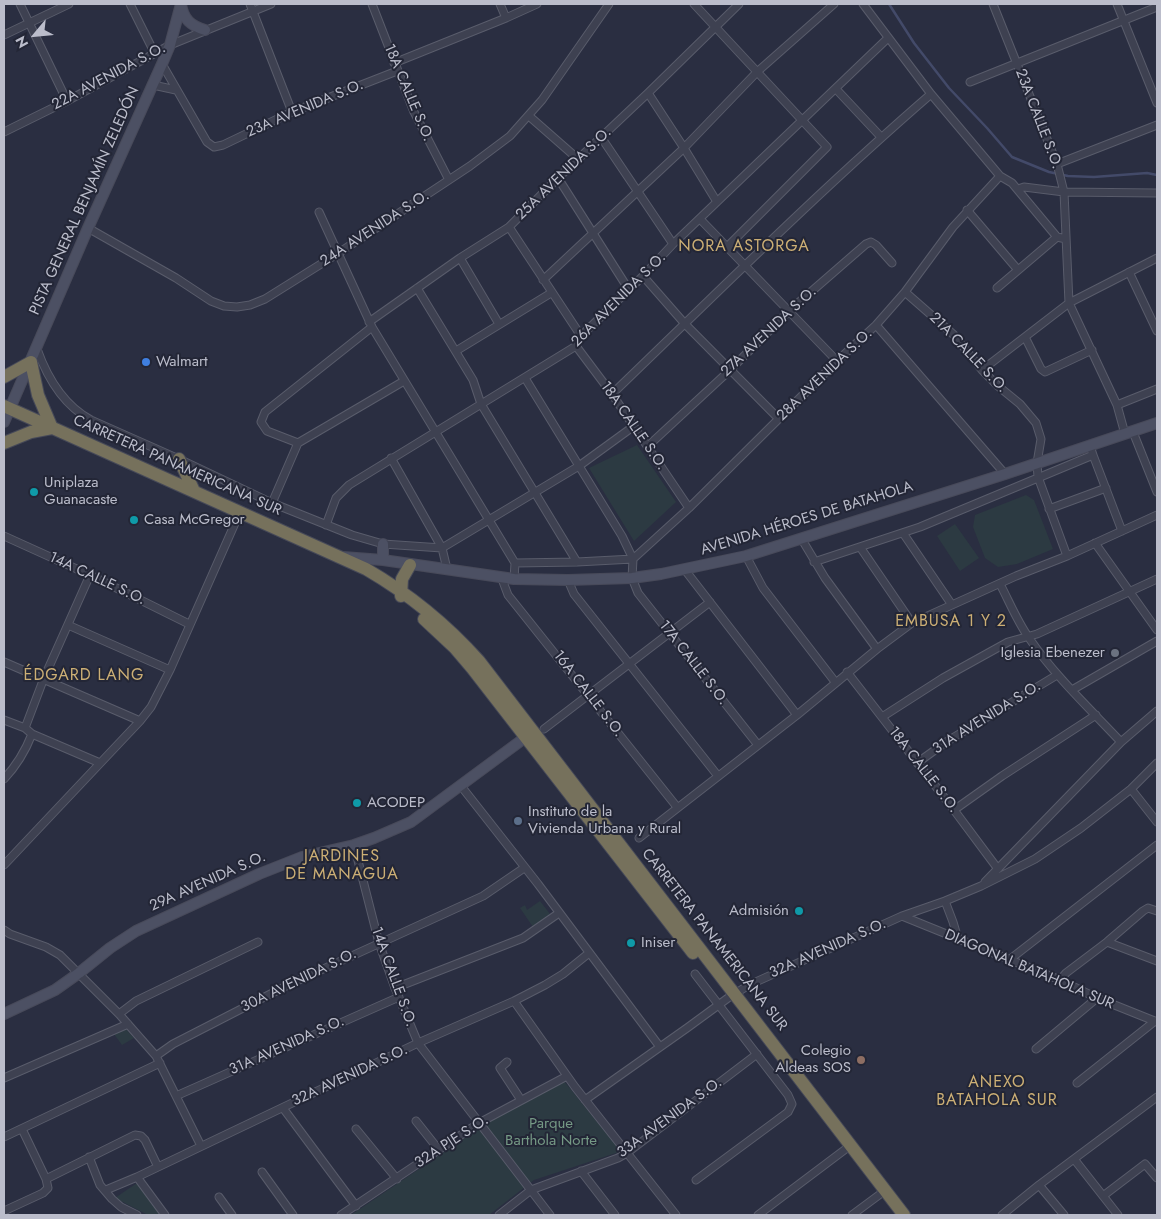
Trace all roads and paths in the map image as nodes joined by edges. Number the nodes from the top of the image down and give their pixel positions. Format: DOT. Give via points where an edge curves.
graph roads {
  1 [pos="20,4"];
  2 [pos="68,4"];
  3 [pos="130,4"];
  4 [pos="181,4"];
  5 [pos="271,4"];
  6 [pos="372,4"];
  7 [pos="500,4"];
  8 [pos="537,4"];
  9 [pos="609,4"];
  10 [pos="694,4"];
  11 [pos="739,4"];
  12 [pos="834,4"];
  13 [pos="863,4"];
  14 [pos="993,4"];
  15 [pos="1117,4"];
  16 [pos="251,7"];
  17 [pos="1157,7"];
  18 [pos="506,18"];
  19 [pos="1123,21"];
  20 [pos="29,23"];
  21 [pos="715,27"];
  22 [pos="205,30"];
  23 [pos="4,35"];
  24 [pos="888,38"];
  25 [pos="170,45"];
  26 [pos="154,52"];
  27 [pos="394,63"];
  28 [pos="162,64"];
  29 [pos="1017,64"];
  30 [pos="397,71"];
  31 [pos="757,72"];
  32 [pos="970,82"];
  33 [pos="153,85"];
  34 [pos="836,89"];
  35 [pos="176,90"];
  36 [pos="648,93"];
  37 [pos="931,94"];
  38 [pos="67,100"];
  39 [pos="1157,103"];
  40 [pos="292,112"];
  41 [pos="530,116"];
  42 [pos="802,121"];
  43 [pos="1157,125"];
  44 [pos="4,132"];
  45 [pos="881,137"];
  46 [pos="601,138"];
  47 [pos="684,148"];
  48 [pos="578,159"];
  49 [pos="1058,167"];
  50 [pos="1000,176"];
  51 [pos="558,178"];
  52 [pos="449,180"];
  53 [pos="1018,189"];
  54 [pos="637,190"];
  55 [pos="1064,192"];
  56 [pos="1157,193"];
  57 [pos="717,202"];
  58 [pos="967,210"];
  59 [pos="319,212"];
  60 [pos="700,219"];
  61 [pos="88,228"];
  62 [pos="509,228"];
  63 [pos="592,233"];
  64 [pos="1057,237"];
  65 [pos="1066,239"];
  66 [pos="674,244"];
  67 [pos="727,247"];
  68 [pos="338,254"];
  69 [pos="460,258"];
  70 [pos="1157,258"];
  71 [pos="892,263"];
  72 [pos="744,266"];
  73 [pos="1018,270"];
  74 [pos="1129,272"];
  75 [pos="643,276"];
  76 [pos="543,280"];
  77 [pos="417,288"];
  78 [pos="997,288"];
  79 [pos="629,290"];
  80 [pos="905,292"];
  81 [pos="551,293"];
  82 [pos="1069,302"];
  83 [pos="789,311"];
  84 [pos="371,324"];
  85 [pos="499,324"];
  86 [pos="685,324"];
  87 [pos="876,325"];
  88 [pos="1157,331"];
  89 [pos="581,336"];
  90 [pos="1025,338"];
  91 [pos="576,346"];
  92 [pos="37,349"];
  93 [pos="1092,350"];
  94 [pos="456,351"];
  95 [pos="837,361"];
  96 [pos="31,362"];
  97 [pos="730,370"];
  98 [pos="982,370"];
  99 [pos="4,377"];
  100 [pos="525,378"];
  101 [pos="404,381"];
  102 [pos="1157,389"];
  103 [pos="612,394"];
  104 [pos="481,404"];
  105 [pos="1118,405"];
  106 [pos="6,408"];
  107 [pos="779,419"];
  108 [pos="4,422"];
  109 [pos="1157,423"];
  110 [pos="634,426"];
  111 [pos="52,428"];
  112 [pos="435,431"];
  113 [pos="1129,433"];
  114 [pos="4,443"];
  115 [pos="298,443"];
  116 [pos="648,446"];
  117 [pos="1092,451"];
  118 [pos="391,458"];
  119 [pos="179,459"];
  120 [pos="1036,463"];
  121 [pos="579,466"];
  122 [pos="1005,474"];
  123 [pos="1038,478"];
  124 [pos="1106,488"];
  125 [pos="194,491"];
  126 [pos="535,492"];
  127 [pos="1157,492"];
  128 [pos="272,503"];
  129 [pos="689,508"];
  130 [pos="1048,509"];
  131 [pos="240,512"];
  132 [pos="1157,515"];
  133 [pos="490,520"];
  134 [pos="326,525"];
  135 [pos="1122,531"];
  136 [pos="903,533"];
  137 [pos="4,536"];
  138 [pos="801,538"];
  139 [pos="1095,543"];
  140 [pos="383,544"];
  141 [pos="860,547"];
  142 [pos="442,548"];
  143 [pos="336,556"];
  144 [pos="746,556"];
  145 [pos="1067,556"];
  146 [pos="633,559"];
  147 [pos="382,560"];
  148 [pos="577,562"];
  149 [pos="814,562"];
  150 [pos="515,563"];
  151 [pos="410,565"];
  152 [pos="447,569"];
  153 [pos="685,570"];
  154 [pos="90,575"];
  155 [pos="632,578"];
  156 [pos="502,579"];
  157 [pos="514,579"];
  158 [pos="1157,579"];
  159 [pos="568,580"];
  160 [pos="1000,584"];
  161 [pos="1130,592"];
  162 [pos="401,596"];
  163 [pos="710,602"];
  164 [pos="952,605"];
  165 [pos="912,623"];
  166 [pos="189,624"];
  167 [pos="68,625"];
  168 [pos="1157,630"];
  169 [pos="670,634"];
  170 [pos="1027,636"];
  171 [pos="1157,641"];
  172 [pos="877,648"];
  173 [pos="4,662"];
  174 [pos="629,664"];
  175 [pos="170,670"];
  176 [pos="848,672"];
  177 [pos="1057,675"];
  178 [pos="44,678"];
  179 [pos="836,683"];
  180 [pos="1072,690"];
  181 [pos="588,694"];
  182 [pos="1157,711"];
  183 [pos="797,714"];
  184 [pos="1096,715"];
  185 [pos="882,717"];
  186 [pos="4,720"];
  187 [pos="140,721"];
  188 [pos="25,728"];
  189 [pos="534,732"];
  190 [pos="32,734"];
  191 [pos="1121,742"];
  192 [pos="758,745"];
  193 [pos="100,763"];
  194 [pos="918,763"];
  195 [pos="1157,763"];
  196 [pos="718,776"];
  197 [pos="4,779"];
  198 [pos="461,786"];
  199 [pos="1131,788"];
  200 [pos="677,808"];
  201 [pos="954,810"];
  202 [pos="1157,822"];
  203 [pos="639,838"];
  204 [pos="1157,844"];
  205 [pos="354,845"];
  206 [pos="4,865"];
  207 [pos="524,868"];
  208 [pos="998,869"];
  209 [pos="981,886"];
  210 [pos="945,901"];
  211 [pos="1157,911"];
  212 [pos="559,913"];
  213 [pos="902,916"];
  214 [pos="4,930"];
  215 [pos="958,939"];
  216 [pos="258,942"];
  217 [pos="1107,942"];
  218 [pos="379,943"];
  219 [pos="589,953"];
  220 [pos="1009,960"];
  221 [pos="1157,961"];
  222 [pos="79,973"];
  223 [pos="695,974"];
  224 [pos="1060,980"];
  225 [pos="395,988"];
  226 [pos="399,997"];
  227 [pos="727,998"];
  228 [pos="1097,998"];
  229 [pos="514,1001"];
  230 [pos="4,1014"];
  231 [pos="119,1014"];
  232 [pos="1156,1022"];
  233 [pos="128,1024"];
  234 [pos="418,1043"];
  235 [pos="660,1047"];
  236 [pos="1036,1049"];
  237 [pos="757,1054"];
  238 [pos="156,1056"];
  239 [pos="507,1062"];
  240 [pos="160,1063"];
  241 [pos="567,1076"];
  242 [pos="4,1078"];
  243 [pos="1077,1083"];
  244 [pos="176,1096"];
  245 [pos="1157,1097"];
  246 [pos="521,1100"];
  247 [pos="585,1100"];
  248 [pos="283,1108"];
  249 [pos="416,1121"];
  250 [pos="479,1123"];
  251 [pos="22,1129"];
  252 [pos="356,1129"];
  253 [pos="4,1138"];
  254 [pos="201,1146"];
  255 [pos="848,1148"];
  256 [pos="439,1150"];
  257 [pos="627,1153"];
  258 [pos="89,1157"];
  259 [pos="1074,1160"];
  260 [pos="158,1167"];
  261 [pos="582,1171"];
  262 [pos="262,1172"];
  263 [pos="137,1178"];
  264 [pos="1157,1178"];
  265 [pos="46,1179"];
  266 [pos="397,1179"];
  267 [pos="696,1180"];
  268 [pos="1039,1185"];
  269 [pos="106,1190"];
  270 [pos="531,1190"];
  271 [pos="878,1195"];
  272 [pos="1103,1196"];
  273 [pos="219,1197"];
  274 [pos="356,1206"];
  275 [pos="4,1211"];
  276 [pos="1010,1213"];
  277 [pos="137,1215"];
  278 [pos="165,1215"];
  279 [pos="232,1215"];
  280 [pos="293,1215"];
  281 [pos="341,1215"];
  282 [pos="499,1215"];
  283 [pos="550,1215"];
  284 [pos="615,1215"];
  285 [pos="676,1215"];
  286 [pos="758,1215"];
  287 [pos="852,1215"];
  288 [pos="894,1215"];
  289 [pos="904,1215"];
  290 [pos="1002,1215"];
  291 [pos="1064,1215"];
  292 [pos="1118,1215"];
  1 -- 20 [label="street"];
  2 -- 20 [label="street"];
  3 -- 26 [label="street"];
  4 -- 22 [label="main road" via="188,21"];
  4 -- 25 [label="main road, PISTA GENERAL BENJAMÍN ZELEDÓN"];
  5 -- 16 [label="street, 22A AVENIDA S.O."];
  6 -- 27 [label="street, 18A CALLE S.O."];
  7 -- 18 [label="street"];
  8 -- 18 [label="street"];
  9 -- 41 [label="street, 24A AVENIDA S.O."];
  10 -- 21 [label="street"];
  11 -- 21 [label="street, 25A AVENIDA S.O."];
  12 -- 31 [label="street"];
  13 -- 24 [label="street"];
  14 -- 29 [label="street, 23A CALLE S.O."];
  15 -- 19 [label="street"];
  16 -- 22 [label="street, 22A AVENIDA S.O."];
  16 -- 40 [label="street"];
  17 -- 19 [label="street"];
  18 -- 27 [label="street"];
  19 -- 29 [label="street"];
  19 -- 39 [label="street"];
  20 -- 23 [label="street"];
  20 -- 38 [label="street"];
  21 -- 31 [label="street"];
  21 -- 36 [label="street, 25A AVENIDA S.O."];
  22 -- 25 [label="street, 22A AVENIDA S.O."];
  24 -- 34 [label="street, 26A AVENIDA S.O."];
  24 -- 37 [label="street"];
  25 -- 26 [label="street, 22A AVENIDA S.O."];
  25 -- 28 [label="main road, PISTA GENERAL BENJAMÍN ZELEDÓN"];
  26 -- 38 [label="street, 22A AVENIDA S.O."];
  27 -- 30 [label="street, 18A CALLE S.O."];
  28 -- 33 [label="main road, PISTA GENERAL BENJAMÍN ZELEDÓN"];
  28 -- 35 [label="street"];
  29 -- 32 [label="street"];
  29 -- 49 [label="street, 23A CALLE S.O."];
  30 -- 40 [label="street, 23A AVENIDA S.O."];
  30 -- 52 [label="street, 18A CALLE S.O." via="424,134"];
  31 -- 42 [label="street"];
  31 -- 47 [label="street"];
  33 -- 35 [label="street"];
  33 -- 61 [label="main road, PISTA GENERAL BENJAMÍN ZELEDÓN"];
  34 -- 42 [label="street, 26A AVENIDA S.O."];
  34 -- 45 [label="street"];
  35 -- 40 [label="street, 23A AVENIDA S.O." via="207,142 214,147"];
  36 -- 46 [label="street, 25A AVENIDA S.O."];
  36 -- 47 [label="street"];
  37 -- 45 [label="street"];
  37 -- 50 [label="street"];
  38 -- 44 [label="street, 22A AVENIDA S.O."];
  41 -- 48 [label="street"];
  41 -- 52 [label="street, 24A AVENIDA S.O." via="510,136"];
  42 -- 57 [label="street, 26A AVENIDA S.O."];
  42 -- 67 [label="street" via="828,147"];
  43 -- 49 [label="street"];
  45 -- 72 [label="street"];
  46 -- 48 [label="street, 25A AVENIDA S.O."];
  46 -- 54 [label="street"];
  47 -- 54 [label="street"];
  47 -- 57 [label="street"];
  48 -- 51 [label="street, 25A AVENIDA S.O."];
  49 -- 55 [label="street, 23A CALLE S.O."];
  50 -- 53 [label="street"];
  50 -- 58 [label="street, 28A AVENIDA S.O."];
  51 -- 62 [label="street, 25A AVENIDA S.O."];
  51 -- 63 [label="street"];
  52 -- 68 [label="street, 24A AVENIDA S.O."];
  53 -- 55 [label="street" via="1032,187"];
  53 -- 64 [label="street"];
  54 -- 63 [label="street"];
  54 -- 66 [label="street"];
  55 -- 56 [label="street"];
  55 -- 65 [label="street, 23A CALLE S.O."];
  57 -- 60 [label="street, 26A AVENIDA S.O."];
  58 -- 73 [label="street"];
  58 -- 80 [label="street, 28A AVENIDA S.O."];
  59 -- 68 [label="street"];
  60 -- 66 [label="street, 26A AVENIDA S.O."];
  60 -- 67 [label="street"];
  61 -- 68 [label="street, 24A AVENIDA S.O." via="224,306 250,305 265,299"];
  61 -- 92 [label="main road, PISTA GENERAL BENJAMÍN ZELEDÓN"];
  62 -- 69 [label="street, 25A AVENIDA S.O."];
  62 -- 76 [label="street"];
  63 -- 76 [label="street"];
  63 -- 79 [label="street"];
  64 -- 65 [label="street"];
  64 -- 73 [label="street"];
  65 -- 82 [label="street, 23A CALLE S.O."];
  66 -- 75 [label="street, 26A AVENIDA S.O."];
  67 -- 72 [label="street"];
  68 -- 84 [label="street"];
  69 -- 77 [label="street, 25A AVENIDA S.O."];
  69 -- 85 [label="street"];
  70 -- 74 [label="street"];
  71 -- 83 [label="street, 27A AVENIDA S.O." via="876,245 866,244"];
  72 -- 83 [label="street"];
  72 -- 86 [label="street"];
  73 -- 78 [label="street"];
  74 -- 82 [label="street"];
  74 -- 88 [label="street"];
  75 -- 79 [label="street, 26A AVENIDA S.O."];
  75 -- 86 [label="street"];
  76 -- 81 [label="street"];
  77 -- 84 [label="street, 25A AVENIDA S.O."];
  77 -- 94 [label="street"];
  79 -- 89 [label="street, 26A AVENIDA S.O."];
  80 -- 87 [label="street, 28A AVENIDA S.O."];
  80 -- 98 [label="street, 21A CALLE S.O." via="954,335"];
  81 -- 85 [label="street"];
  81 -- 89 [label="street"];
  82 -- 90 [label="street"];
  82 -- 93 [label="street, 23A CALLE S.O."];
  83 -- 95 [label="street"];
  83 -- 97 [label="street, 27A AVENIDA S.O."];
  84 -- 101 [label="street"];
  84 -- 115 [label="street, 25A AVENIDA S.O." via="265,412 261,422 263,427"];
  85 -- 94 [label="street"];
  86 -- 97 [label="street"];
  86 -- 103 [label="street"];
  87 -- 95 [label="street, 28A AVENIDA S.O."];
  87 -- 122 [label="street"];
  89 -- 91 [label="street, 26A AVENIDA S.O."];
  90 -- 93 [label="street" via="1045,372"];
  90 -- 98 [label="street"];
  91 -- 100 [label="street, 26A AVENIDA S.O."];
  91 -- 103 [label="street, 18A CALLE S.O."];
  92 -- 96 [label="main road, PISTA GENERAL BENJAMÍN ZELEDÓN"];
  92 -- 119 [label="street" via="51,381 79,413"];
  93 -- 105 [label="street, 23A CALLE S.O."];
  94 -- 104 [label="street" via="473,380"];
  95 -- 107 [label="street, 28A AVENIDA S.O."];
  96 -- 99 [label="highway"];
  96 -- 106 [label="main road, PISTA GENERAL BENJAMÍN ZELEDÓN"];
  96 -- 111 [label="highway" via="38,395"];
  97 -- 107 [label="street"];
  97 -- 116 [label="street, 27A AVENIDA S.O."];
  98 -- 120 [label="street, 21A CALLE S.O." via="1036,423 1041,440"];
  100 -- 104 [label="street, 26A AVENIDA S.O."];
  100 -- 121 [label="street"];
  101 -- 112 [label="street"];
  101 -- 115 [label="street"];
  102 -- 105 [label="street"];
  103 -- 110 [label="street, 18A CALLE S.O."];
  104 -- 112 [label="street, 26A AVENIDA S.O."];
  104 -- 126 [label="street"];
  105 -- 113 [label="street, 23A CALLE S.O."];
  106 -- 108 [label="main road, PISTA GENERAL BENJAMÍN ZELEDÓN"];
  106 -- 111 [label="highway, CARRETERA PANAMERICANA SUR"];
  107 -- 129 [label="street, 28A AVENIDA S.O."];
  109 -- 113 [label="main road, AVENIDA HÉROES DE BATAHOLA"];
  110 -- 116 [label="street, 18A CALLE S.O."];
  110 -- 121 [label="street"];
  111 -- 114 [label="highway"];
  111 -- 125 [label="highway, CARRETERA PANAMERICANA SUR"];
  112 -- 118 [label="street, 26A AVENIDA S.O."];
  112 -- 133 [label="street"];
  113 -- 117 [label="main road, AVENIDA HÉROES DE BATAHOLA"];
  113 -- 127 [label="street, 23A CALLE S.O."];
  115 -- 128 [label="street"];
  116 -- 129 [label="street, 18A CALLE S.O."];
  117 -- 120 [label="main road, AVENIDA HÉROES DE BATAHOLA"];
  117 -- 123 [label="street"];
  117 -- 124 [label="street"];
  118 -- 134 [label="street, 26A AVENIDA S.O." via="342,491"];
  118 -- 142 [label="street"];
  119 -- 125 [label="highway"];
  119 -- 128 [label="street"];
  120 -- 122 [label="main road, AVENIDA HÉROES DE BATAHOLA"];
  120 -- 123 [label="street, 21A CALLE S.O."];
  121 -- 126 [label="street"];
  121 -- 146 [label="street"];
  122 -- 138 [label="main road, AVENIDA HÉROES DE BATAHOLA"];
  123 -- 130 [label="street, 21A CALLE S.O."];
  123 -- 136 [label="street"];
  124 -- 130 [label="street"];
  124 -- 135 [label="street"];
  125 -- 131 [label="highway, CARRETERA PANAMERICANA SUR"];
  126 -- 133 [label="street"];
  126 -- 148 [label="street"];
  128 -- 134 [label="street"];
  129 -- 146 [label="street, 28A AVENIDA S.O."];
  130 -- 145 [label="street, 21A CALLE S.O."];
  131 -- 143 [label="highway, CARRETERA PANAMERICANA SUR"];
  131 -- 166 [label="street"];
  132 -- 135 [label="street"];
  133 -- 142 [label="street"];
  133 -- 150 [label="street"];
  134 -- 140 [label="street"];
  135 -- 139 [label="street"];
  136 -- 141 [label="street"];
  136 -- 164 [label="street"];
  137 -- 154 [label="street, 14A CALLE S.O."];
  138 -- 144 [label="main road, AVENIDA HÉROES DE BATAHOLA"];
  138 -- 149 [label="street"];
  139 -- 145 [label="street"];
  139 -- 161 [label="street"];
  140 -- 142 [label="street"];
  140 -- 147 [label="main road"];
  141 -- 149 [label="street"];
  141 -- 165 [label="street"];
  142 -- 152 [label="street"];
  143 -- 147 [label="main road, AVENIDA HÉROES DE BATAHOLA"];
  143 -- 162 [label="highway, CARRETERA PANAMERICANA SUR"];
  144 -- 153 [label="main road, AVENIDA HÉROES DE BATAHOLA"];
  144 -- 179 [label="street" via="762,588"];
  145 -- 160 [label="street"];
  146 -- 148 [label="street"];
  146 -- 155 [label="street"];
  147 -- 151 [label="main road, AVENIDA HÉROES DE BATAHOLA"];
  148 -- 150 [label="street"];
  149 -- 172 [label="street"];
  150 -- 157 [label="street"];
  151 -- 152 [label="main road, AVENIDA HÉROES DE BATAHOLA"];
  151 -- 162 [label="highway" via="402,579"];
  152 -- 156 [label="main road, AVENIDA HÉROES DE BATAHOLA"];
  153 -- 155 [label="main road, AVENIDA HÉROES DE BATAHOLA"];
  153 -- 163 [label="street"];
  154 -- 166 [label="street, 14A CALLE S.O."];
  154 -- 167 [label="street"];
  155 -- 159 [label="main road, AVENIDA HÉROES DE BATAHOLA"];
  155 -- 169 [label="street, 17A CALLE S.O." via="638,593"];
  156 -- 157 [label="main road, AVENIDA HÉROES DE BATAHOLA"];
  156 -- 181 [label="street, 16A CALLE S.O." via="508,595"];
  157 -- 159 [label="main road, AVENIDA HÉROES DE BATAHOLA"];
  158 -- 161 [label="street"];
  159 -- 174 [label="street" via="574,594"];
  160 -- 164 [label="street"];
  160 -- 170 [label="street"];
  161 -- 168 [label="street"];
  161 -- 170 [label="street"];
  162 -- 189 [label="highway, CARRETERA PANAMERICANA SUR"];
  163 -- 169 [label="street"];
  163 -- 183 [label="street"];
  164 -- 165 [label="street"];
  165 -- 172 [label="street"];
  166 -- 175 [label="street"];
  167 -- 175 [label="street"];
  167 -- 178 [label="street"];
  169 -- 174 [label="street"];
  169 -- 192 [label="street, 17A CALLE S.O."];
  170 -- 177 [label="street"];
  170 -- 185 [label="street" via="1008,642 943,678"];
  171 -- 180 [label="street"];
  172 -- 176 [label="street"];
  173 -- 178 [label="street"];
  174 -- 181 [label="street"];
  174 -- 196 [label="street"];
  175 -- 187 [label="street"];
  176 -- 179 [label="street"];
  176 -- 185 [label="street, 18A CALLE S.O."];
  177 -- 180 [label="street"];
  177 -- 194 [label="street, 31A AVENIDA S.O." via="946,742"];
  178 -- 187 [label="street"];
  178 -- 188 [label="street"];
  179 -- 183 [label="street"];
  180 -- 184 [label="street"];
  181 -- 189 [label="street"];
  181 -- 200 [label="street, 16A CALLE S.O."];
  182 -- 191 [label="street"];
  183 -- 192 [label="street"];
  184 -- 191 [label="street"];
  184 -- 201 [label="street"];
  185 -- 194 [label="street, 18A CALLE S.O."];
  186 -- 188 [label="street"];
  187 -- 193 [label="street"];
  188 -- 190 [label="street"];
  189 -- 198 [label="main road, 29A AVENIDA S.O."];
  189 -- 227 [label="highway, CARRETERA PANAMERICANA SUR"];
  190 -- 193 [label="street"];
  190 -- 197 [label="street" via="18,763"];
  191 -- 208 [label="street"];
  192 -- 196 [label="street"];
  193 -- 206 [label="street"];
  194 -- 201 [label="street, 18A CALLE S.O."];
  195 -- 199 [label="street, 32A AVENIDA S.O."];
  196 -- 200 [label="street"];
  198 -- 205 [label="main road, 29A AVENIDA S.O." via="411,822"];
  198 -- 207 [label="street"];
  199 -- 202 [label="street"];
  199 -- 209 [label="street, 32A AVENIDA S.O." via="1035,859"];
  200 -- 203 [label="street"];
  201 -- 208 [label="street, 18A CALLE S.O."];
  204 -- 220 [label="street"];
  205 -- 218 [label="street, 14A CALLE S.O."];
  205 -- 222 [label="main road, 29A AVENIDA S.O." via="302,857 276,867 145,927 110,948"];
  207 -- 212 [label="street"];
  207 -- 218 [label="street, 30A AVENIDA S.O." via="483,896"];
  208 -- 209 [label="street"];
  209 -- 210 [label="street, 32A AVENIDA S.O."];
  210 -- 213 [label="street, 32A AVENIDA S.O."];
  210 -- 215 [label="street"];
  211 -- 217 [label="street" via="1148,908 1143,911"];
  212 -- 219 [label="street"];
  212 -- 225 [label="street" via="523,938"];
  213 -- 215 [label="street, DIAGONAL BATAHOLA SUR"];
  213 -- 227 [label="street, 32A AVENIDA S.O." via="778,970"];
  214 -- 222 [label="street" via="60,955"];
  215 -- 220 [label="street, DIAGONAL BATAHOLA SUR"];
  216 -- 231 [label="street" via="136,1000"];
  217 -- 221 [label="street"];
  217 -- 224 [label="street"];
  218 -- 225 [label="street, 14A CALLE S.O."];
  218 -- 238 [label="street, 30A AVENIDA S.O." via="286,986 173,1044"];
  219 -- 229 [label="street, 32A AVENIDA S.O." via="563,974"];
  219 -- 235 [label="street"];
  220 -- 224 [label="street, DIAGONAL BATAHOLA SUR"];
  222 -- 230 [label="main road, 29A AVENIDA S.O." via="55,990"];
  222 -- 231 [label="street"];
  223 -- 227 [label="street"];
  224 -- 228 [label="street, DIAGONAL BATAHOLA SUR"];
  225 -- 226 [label="street, 14A CALLE S.O."];
  226 -- 234 [label="street, 14A CALLE S.O."];
  226 -- 244 [label="street, 31A AVENIDA S.O."];
  227 -- 235 [label="street, 32A AVENIDA S.O."];
  227 -- 237 [label="street"];
  227 -- 255 [label="highway, CARRETERA PANAMERICANA SUR"];
  228 -- 232 [label="street, DIAGONAL BATAHOLA SUR"];
  228 -- 236 [label="street"];
  229 -- 234 [label="street, 32A AVENIDA S.O."];
  229 -- 241 [label="street"];
  231 -- 233 [label="street"];
  232 -- 243 [label="street"];
  233 -- 238 [label="street"];
  233 -- 242 [label="street"];
  234 -- 248 [label="street, 32A AVENIDA S.O."];
  234 -- 250 [label="street, 14A CALLE S.O."];
  235 -- 247 [label="street, 32A AVENIDA S.O."];
  237 -- 257 [label="street, 33A AVENIDA S.O."];
  237 -- 267 [label="street" via="792,1104 788,1112"];
  238 -- 240 [label="street"];
  239 -- 246 [label="street" via="500,1068"];
  240 -- 244 [label="street"];
  240 -- 251 [label="street"];
  241 -- 246 [label="street, 32A PJE S.O."];
  241 -- 247 [label="street"];
  244 -- 254 [label="street"];
  245 -- 259 [label="street"];
  246 -- 250 [label="street, 32A PJE S.O."];
  247 -- 257 [label="street"];
  248 -- 254 [label="street, 32A AVENIDA S.O."];
  248 -- 274 [label="street"];
  249 -- 256 [label="street"];
  250 -- 256 [label="street, 32A PJE S.O."];
  250 -- 270 [label="street, 14A CALLE S.O."];
  251 -- 253 [label="street"];
  251 -- 265 [label="street"];
  252 -- 266 [label="street"];
  254 -- 260 [label="street, 32A AVENIDA S.O."];
  255 -- 271 [label="highway, CARRETERA PANAMERICANA SUR"];
  255 -- 286 [label="street"];
  255 -- 289 [label="highway, CARRETERA PANAMERICANA SUR"];
  256 -- 266 [label="street, 32A PJE S.O."];
  257 -- 261 [label="street, 33A AVENIDA S.O."];
  257 -- 285 [label="street"];
  258 -- 260 [label="street" via="135,1135 145,1140"];
  258 -- 265 [label="street"];
  258 -- 269 [label="street" via="100,1185"];
  259 -- 268 [label="street"];
  259 -- 272 [label="street"];
  260 -- 263 [label="street, 32A AVENIDA S.O."];
  261 -- 270 [label="street, 33A AVENIDA S.O."];
  261 -- 284 [label="street"];
  262 -- 280 [label="street"];
  263 -- 269 [label="street, 32A AVENIDA S.O."];
  263 -- 278 [label="street"];
  264 -- 272 [label="street" via="1145,1164"];
  265 -- 275 [label="street" via="48,1188 43,1193"];
  266 -- 274 [label="street, 32A PJE S.O."];
  268 -- 276 [label="street"];
  268 -- 291 [label="street"];
  269 -- 277 [label="street" via="116,1204"];
  270 -- 282 [label="street, 33A AVENIDA S.O."];
  270 -- 283 [label="street, 14A CALLE S.O."];
  271 -- 287 [label="street"];
  271 -- 288 [label="highway, CARRETERA PANAMERICANA SUR"];
  272 -- 292 [label="street"];
  273 -- 279 [label="street"];
  274 -- 281 [label="street, 32A PJE S.O."];
  276 -- 290 [label="street"];
}
